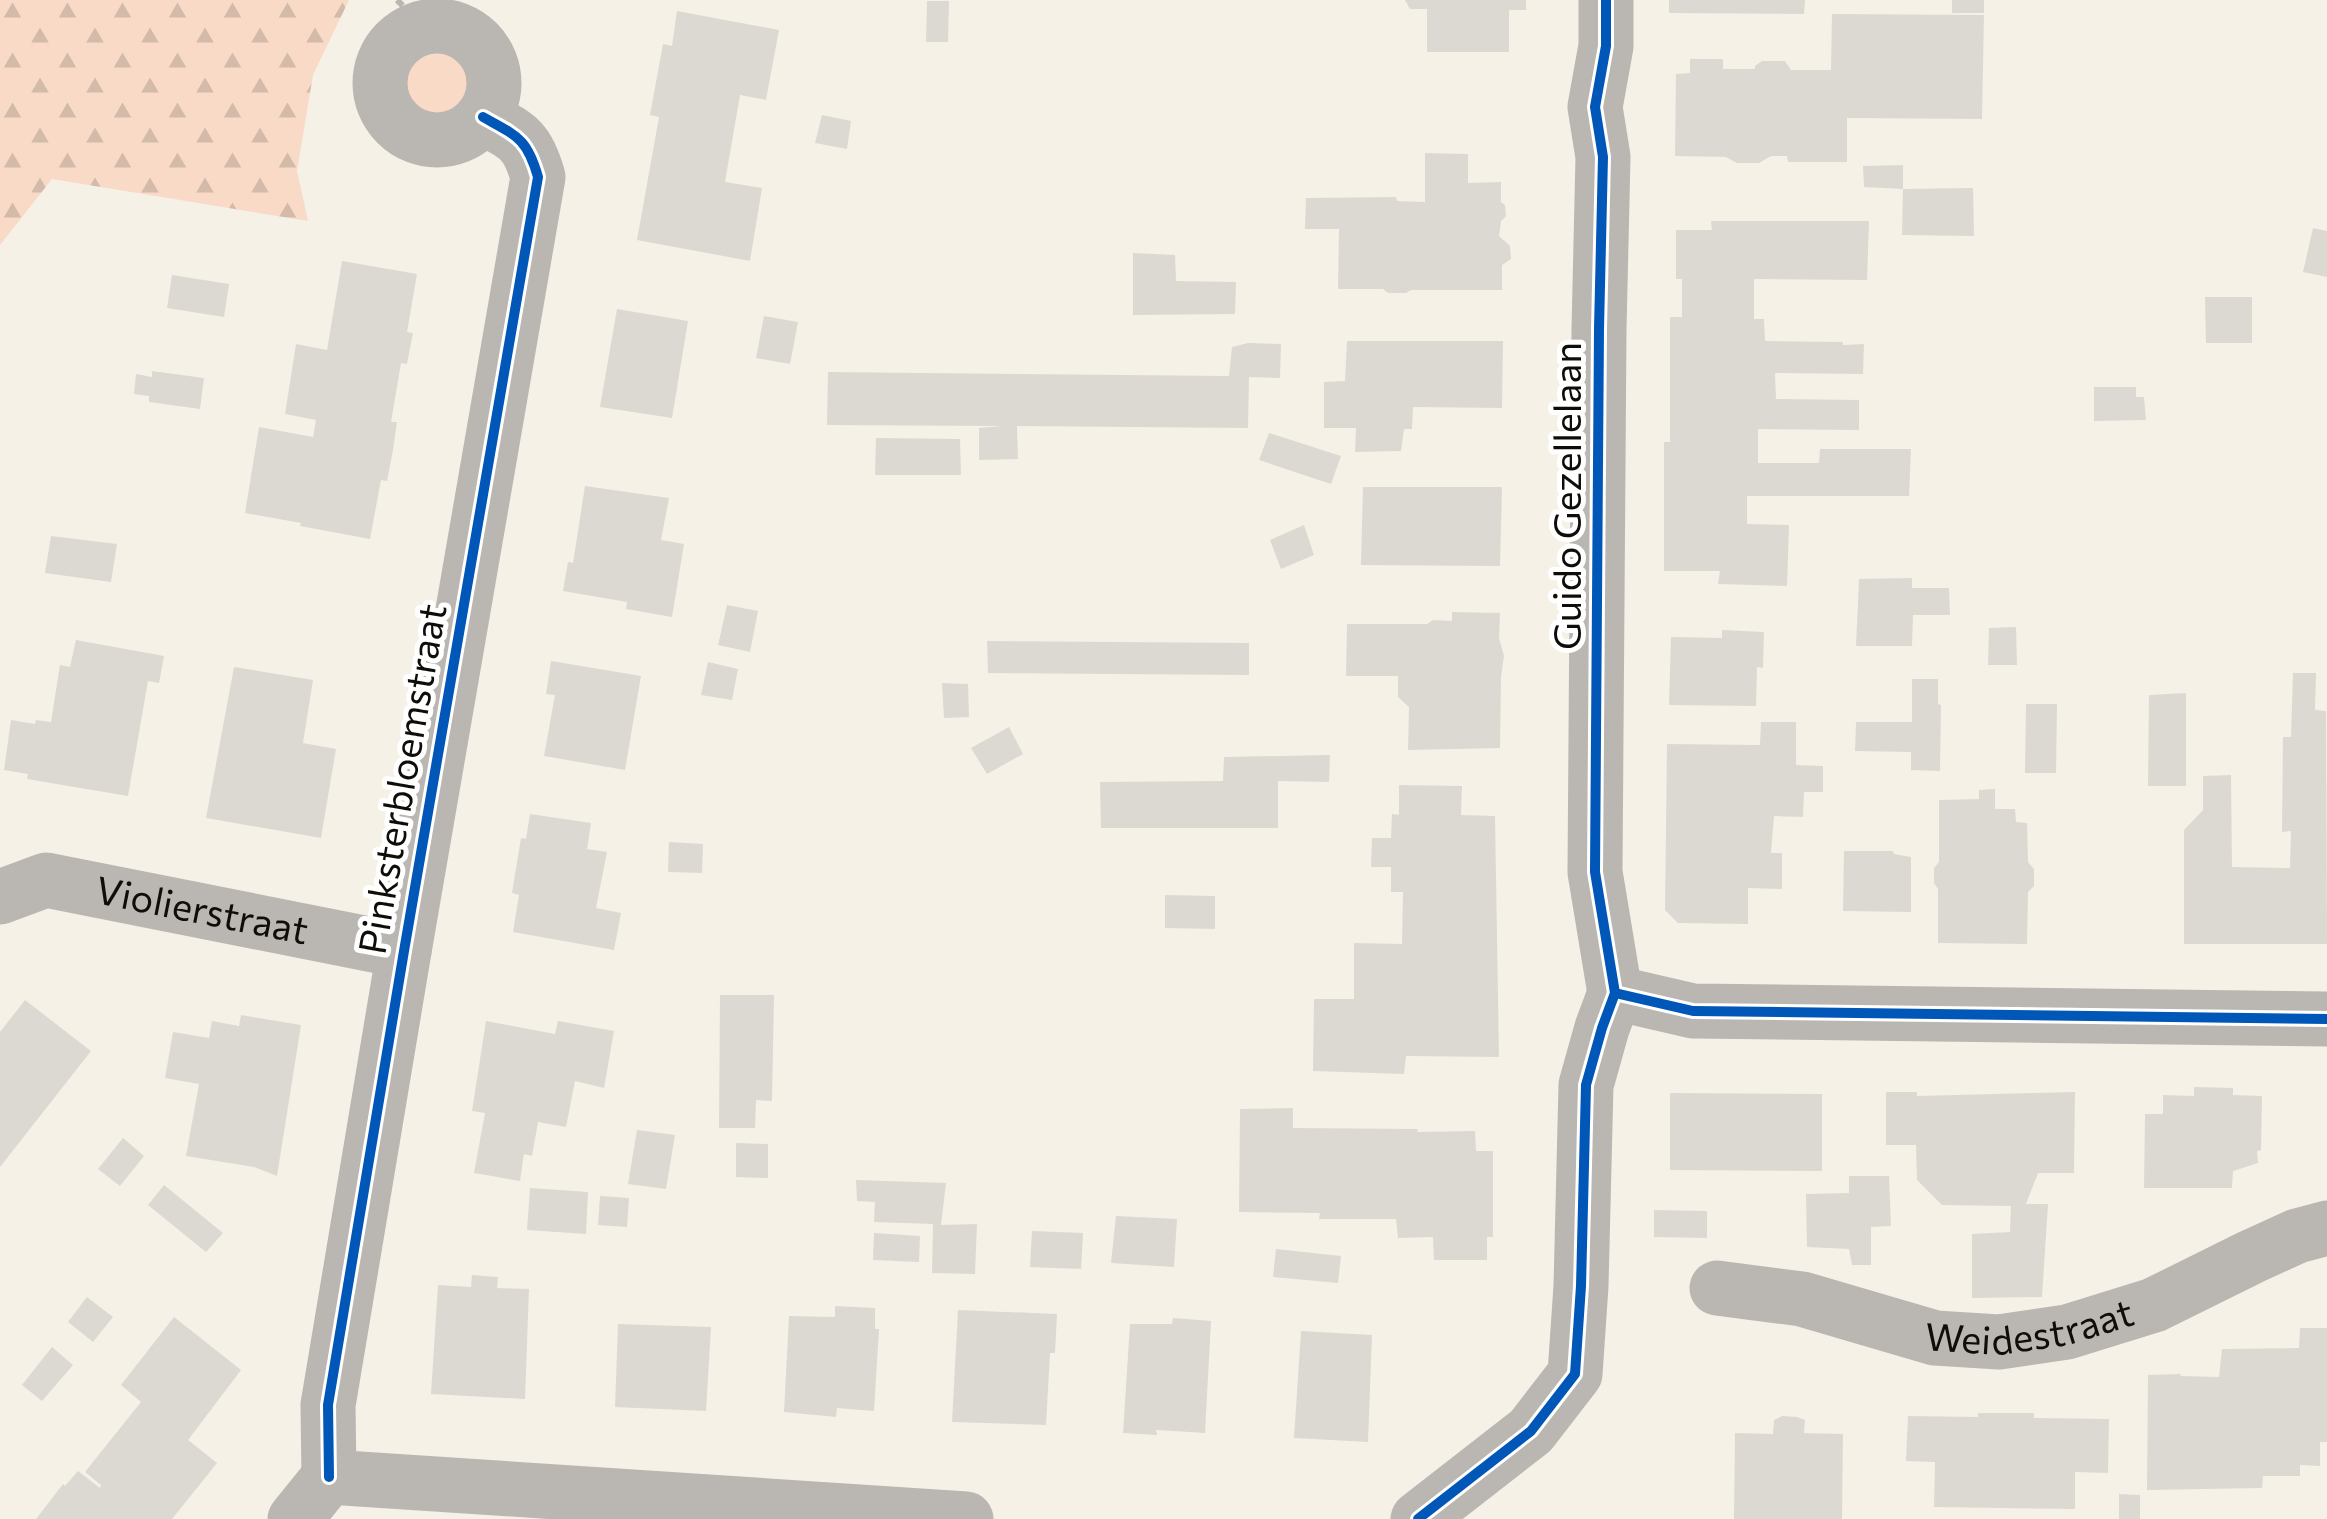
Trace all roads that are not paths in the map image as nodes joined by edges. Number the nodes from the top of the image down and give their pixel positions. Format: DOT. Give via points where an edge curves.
graph roads {
  1 [pos="1606,0"];
  2 [pos="410,13"];
  3 [pos="483,118"];
  4 [pos="0,897"];
  5 [pos="404,951"];
  6 [pos="1615,994"];
  7 [pos="2327,1019"];
  8 [pos="2327,1228"];
  9 [pos="1717,1288"];
  10 [pos="329,1477"];
  11 [pos="295,1519"];
  12 [pos="966,1519"];
  13 [pos="1418,1519"];
  1 -- 6 [label="street, Guido Gezellelaan" via="1595,107 1603,157 1595,872"];
  2 -- 3 [label="street" via="457,28 484,50 495,84"];
  2 -- 3 [label="street" via="404,36 382,68 380,88 396,124 412,135 450,139"];
  3 -- 5 [label="street, Pinksterbloemstraat" via="515,136 531,154 538,178"];
  4 -- 5 [label="street, Violierstraat" via="46,880"];
  5 -- 10 [label="street, Pinksterbloemstraat" via="328,1405"];
  6 -- 7 [label="street" via="1693,1010"];
  6 -- 13 [label="street, Guido Gezellelaan" via="1586,1085 1575,1374 1531,1430"];
  8 -- 9 [label="street, Weidestraat" via="2154,1305 2067,1332 1999,1342 1934,1338 1802,1299"];
  10 -- 11 [label="street"];
  10 -- 12 [label="street"];
}
